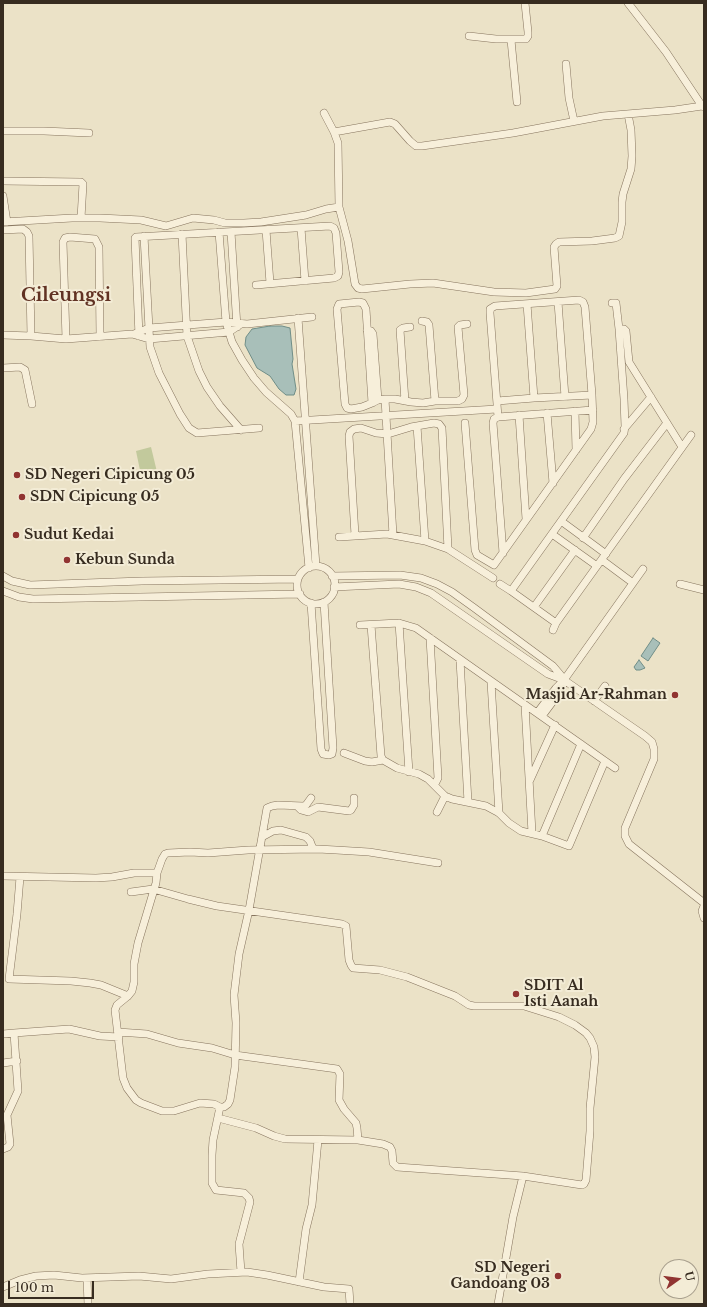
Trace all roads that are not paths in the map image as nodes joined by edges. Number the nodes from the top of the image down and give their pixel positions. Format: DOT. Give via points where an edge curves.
graph roads {
  1 [pos="525,3"];
  2 [pos="628,3"];
  3 [pos="469,36"];
  4 [pos="511,40"];
  5 [pos="566,64"];
  6 [pos="517,102"];
  7 [pos="703,106"];
  8 [pos="324,113"];
  9 [pos="628,114"];
  10 [pos="574,121"];
  11 [pos="3,130"];
  12 [pos="334,132"];
  13 [pos="89,133"];
  14 [pos="3,182"];
  15 [pos="3,196"];
  16 [pos="339,207"];
  17 [pos="81,218"];
  18 [pos="5,222"];
  19 [pos="301,228"];
  20 [pos="3,230"];
  21 [pos="266,230"];
  22 [pos="219,232"];
  23 [pos="231,232"];
  24 [pos="182,234"];
  25 [pos="144,236"];
  26 [pos="305,281"];
  27 [pos="270,283"];
  28 [pos="256,285"];
  29 [pos="558,302"];
  30 [pos="612,303"];
  31 [pos="527,304"];
  32 [pos="312,317"];
  33 [pos="298,318"];
  34 [pos="422,321"];
  35 [pos="226,322"];
  36 [pos="467,324"];
  37 [pos="238,325"];
  38 [pos="186,326"];
  39 [pos="410,327"];
  40 [pos="149,328"];
  41 [pos="229,332"];
  42 [pos="136,334"];
  43 [pos="3,335"];
  44 [pos="31,336"];
  45 [pos="187,336"];
  46 [pos="100,337"];
  47 [pos="66,339"];
  48 [pos="149,339"];
  49 [pos="625,362"];
  50 [pos="3,368"];
  51 [pos="592,395"];
  52 [pos="565,397"];
  53 [pos="650,397"];
  54 [pos="534,398"];
  55 [pos="378,400"];
  56 [pos="405,401"];
  57 [pos="435,401"];
  58 [pos="32,404"];
  59 [pos="497,405"];
  60 [pos="593,410"];
  61 [pos="575,411"];
  62 [pos="547,413"];
  63 [pos="519,415"];
  64 [pos="386,416"];
  65 [pos="498,417"];
  66 [pos="306,420"];
  67 [pos="295,421"];
  68 [pos="465,423"];
  69 [pos="667,423"];
  70 [pos="417,426"];
  71 [pos="259,428"];
  72 [pos="624,429"];
  73 [pos="241,430"];
  74 [pos="388,434"];
  75 [pos="691,435"];
  76 [pos="682,447"];
  77 [pos="576,450"];
  78 [pos="553,483"];
  79 [pos="526,519"];
  80 [pos="561,522"];
  81 [pos="552,534"];
  82 [pos="356,535"];
  83 [pos="393,535"];
  84 [pos="306,537"];
  85 [pos="314,537"];
  86 [pos="339,537"];
  87 [pos="584,538"];
  88 [pos="425,541"];
  89 [pos="448,549"];
  90 [pos="575,550"];
  91 [pos="503,553"];
  92 [pos="602,560"];
  93 [pos="312,567"];
  94 [pos="643,569"];
  95 [pos="3,576"];
  96 [pos="332,576"];
  97 [pos="493,578"];
  98 [pos="298,579"];
  99 [pos="160,582"];
  100 [pos="109,583"];
  101 [pos="633,583"];
  102 [pos="500,584"];
  103 [pos="680,584"];
  104 [pos="334,587"];
  105 [pos="704,590"];
  106 [pos="3,591"];
  107 [pos="511,591"];
  108 [pos="300,594"];
  109 [pos="160,596"];
  110 [pos="110,597"];
  111 [pos="324,602"];
  112 [pos="311,603"];
  113 [pos="534,607"];
  114 [pos="556,623"];
  115 [pos="399,624"];
  116 [pos="360,625"];
  117 [pos="371,625"];
  118 [pos="552,630"];
  119 [pos="430,638"];
  120 [pos="460,660"];
  121 [pos="564,680"];
  122 [pos="491,682"];
  123 [pos="605,686"];
  124 [pos="594,701"];
  125 [pos="525,705"];
  126 [pos="540,715"];
  127 [pos="555,726"];
  128 [pos="581,744"];
  129 [pos="344,752"];
  130 [pos="383,760"];
  131 [pos="605,761"];
  132 [pos="615,768"];
  133 [pos="409,772"];
  134 [pos="529,781"];
  135 [pos="435,784"];
  136 [pos="445,796"];
  137 [pos="311,798"];
  138 [pos="354,798"];
  139 [pos="468,802"];
  140 [pos="298,807"];
  141 [pos="436,812"];
  142 [pos="499,813"];
  143 [pos="532,833"];
  144 [pos="542,836"];
  145 [pos="262,837"];
  146 [pos="313,849"];
  147 [pos="259,850"];
  148 [pos="438,863"];
  149 [pos="158,873"];
  150 [pos="3,876"];
  151 [pos="20,877"];
  152 [pos="153,889"];
  153 [pos="131,892"];
  154 [pos="704,903"];
  155 [pos="704,906"];
  156 [pos="249,910"];
  157 [pos="704,918"];
  158 [pos="6,979"];
  159 [pos="128,996"];
  160 [pos="14,1033"];
  161 [pos="3,1034"];
  162 [pos="119,1035"];
  163 [pos="235,1055"];
  164 [pos="17,1062"];
  165 [pos="3,1063"];
  166 [pos="220,1107"];
  167 [pos="218,1118"];
  168 [pos="318,1140"];
  169 [pos="358,1140"];
  170 [pos="3,1149"];
  171 [pos="523,1176"];
  172 [pos="241,1272"];
  173 [pos="86,1278"];
  174 [pos="299,1282"];
  175 [pos="3,1287"];
  176 [pos="88,1304"];
  177 [pos="350,1304"];
  178 [pos="498,1304"];
  1 -- 4 [label="street" via="527,38"];
  2 -- 7 [label="street"];
  3 -- 4 [label="street"];
  4 -- 6 [label="street"];
  5 -- 10 [label="street"];
  7 -- 9 [label="street"];
  8 -- 12 [label="street"];
  9 -- 10 [label="street"];
  9 -- 16 [label="street" via="632,162 623,194 619,236 556,244 554,247 557,286 552,290 507,293 434,283 358,288 355,284"];
  10 -- 12 [label="street" via="422,146 416,146 390,122"];
  11 -- 13 [label="street"];
  12 -- 16 [label="street" via="338,143"];
  14 -- 17 [label="street" via="81,182"];
  15 -- 18 [label="street"];
  16 -- 17 [label="street" via="261,222 225,223 193,218 166,226 141,220"];
  17 -- 18 [label="street"];
  19 -- 21 [label="street"];
  19 -- 26 [label="street"];
  19 -- 26 [label="street" via="334,228 339,272 334,278"];
  20 -- 44 [label="street" via="23,229 29,236"];
  21 -- 23 [label="street"];
  21 -- 27 [label="street"];
  22 -- 23 [label="street"];
  22 -- 24 [label="street"];
  22 -- 35 [label="street"];
  23 -- 37 [label="street"];
  24 -- 25 [label="street"];
  24 -- 38 [label="street"];
  25 -- 40 [label="street"];
  25 -- 42 [label="street" via="135,238"];
  26 -- 27 [label="street"];
  27 -- 28 [label="street"];
  29 -- 31 [label="street"];
  29 -- 51 [label="street" via="579,300 586,307"];
  29 -- 52 [label="street"];
  30 -- 49 [label="street" via="616,303"];
  31 -- 54 [label="street"];
  31 -- 59 [label="street" via="495,306 490,309"];
  32 -- 33 [label="street"];
  33 -- 37 [label="street"];
  33 -- 66 [label="street"];
  34 -- 57 [label="street" via="429,325"];
  35 -- 37 [label="street"];
  35 -- 38 [label="street"];
  35 -- 41 [label="street"];
  36 -- 57 [label="street" via="458,325 464,394 462,399"];
  37 -- 41 [label="street"];
  38 -- 40 [label="street"];
  38 -- 45 [label="street"];
  39 -- 56 [label="street" via="400,330"];
  40 -- 42 [label="street"];
  40 -- 48 [label="street"];
  41 -- 45 [label="street"];
  41 -- 67 [label="street" via="232,342 254,378"];
  42 -- 46 [label="street"];
  42 -- 48 [label="street"];
  43 -- 44 [label="street"];
  44 -- 47 [label="street"];
  45 -- 48 [label="street"];
  45 -- 73 [label="street" via="207,387"];
  46 -- 47 [label="street"];
  46 -- 47 [label="street" via="99,247 95,239 65,238 63,242"];
  48 -- 73 [label="street" via="164,385 193,431 203,434"];
  49 -- 53 [label="street"];
  49 -- 72 [label="street"];
  50 -- 58 [label="street" via="25,370"];
  51 -- 52 [label="street"];
  51 -- 60 [label="street"];
  52 -- 54 [label="street"];
  53 -- 69 [label="street"];
  53 -- 72 [label="street"];
  54 -- 59 [label="street"];
  55 -- 55 [label="street" via="373,334 367,330 366,308 359,302 339,304 337,309 345,404 351,409"];
  55 -- 56 [label="street"];
  55 -- 64 [label="street"];
  56 -- 57 [label="street"];
  59 -- 64 [label="street"];
  59 -- 65 [label="street"];
  60 -- 61 [label="street"];
  60 -- 77 [label="street" via="591,429"];
  61 -- 62 [label="street"];
  61 -- 77 [label="street"];
  62 -- 63 [label="street"];
  62 -- 78 [label="street"];
  63 -- 65 [label="street"];
  63 -- 79 [label="street"];
  64 -- 66 [label="street"];
  64 -- 74 [label="street"];
  65 -- 91 [label="street" via="493,423"];
  66 -- 67 [label="street"];
  66 -- 85 [label="street"];
  67 -- 84 [label="street"];
  68 -- 91 [label="street" via="475,550 477,555 494,565"];
  69 -- 76 [label="street"];
  69 -- 87 [label="street" via="624,479"];
  70 -- 74 [label="street"];
  70 -- 88 [label="street"];
  70 -- 89 [label="street" via="434,423 442,428"];
  71 -- 73 [label="street"];
  72 -- 80 [label="street" via="621,437"];
  74 -- 82 [label="street" via="361,428 350,432"];
  74 -- 83 [label="street"];
  75 -- 76 [label="street"];
  76 -- 92 [label="street"];
  77 -- 78 [label="street"];
  78 -- 79 [label="street"];
  79 -- 91 [label="street"];
  80 -- 81 [label="street"];
  80 -- 87 [label="street"];
  81 -- 90 [label="street"];
  81 -- 107 [label="street"];
  82 -- 83 [label="street"];
  82 -- 86 [label="street"];
  83 -- 88 [label="street"];
  84 -- 85 [label="street"];
  84 -- 93 [label="street"];
  85 -- 93 [label="street"];
  87 -- 92 [label="street"];
  88 -- 89 [label="street"];
  89 -- 97 [label="street"];
  90 -- 92 [label="street"];
  90 -- 113 [label="street"];
  92 -- 101 [label="street"];
  92 -- 114 [label="street"];
  93 -- 96 [label="street" via="326,570"];
  93 -- 98 [label="street" via="302,572"];
  94 -- 101 [label="street"];
  95 -- 100 [label="street" via="30,585"];
  96 -- 104 [label="street"];
  96 -- 121 [label="street" via="400,575 437,584 474,607 553,666"];
  98 -- 99 [label="street"];
  98 -- 108 [label="street" via="297,587"];
  99 -- 100 [label="street"];
  99 -- 109 [label="street"];
  100 -- 110 [label="street"];
  101 -- 121 [label="street"];
  102 -- 107 [label="street"];
  103 -- 105 [label="street"];
  104 -- 111 [label="street" via="331,596"];
  104 -- 121 [label="street" via="399,584 431,593 548,674"];
  106 -- 110 [label="street" via="33,599"];
  107 -- 113 [label="street"];
  108 -- 109 [label="street"];
  108 -- 112 [label="street" via="304,600"];
  109 -- 110 [label="street"];
  111 -- 112 [label="street"];
  111 -- 112 [label="street" via="333,748 332,754 326,755 321,749"];
  113 -- 114 [label="street"];
  114 -- 118 [label="street"];
  115 -- 117 [label="street"];
  115 -- 119 [label="street" via="416,628"];
  115 -- 133 [label="street"];
  116 -- 117 [label="street"];
  117 -- 130 [label="street" via="380,756"];
  119 -- 120 [label="street"];
  119 -- 135 [label="street" via="438,778"];
  120 -- 122 [label="street"];
  120 -- 139 [label="street"];
  121 -- 124 [label="street"];
  121 -- 126 [label="street" via="560,692"];
  122 -- 125 [label="street"];
  122 -- 142 [label="street"];
  123 -- 124 [label="street"];
  124 -- 154 [label="street" via="645,736 652,742 654,749 654,759 625,828 625,836 630,844"];
  125 -- 126 [label="street"];
  125 -- 134 [label="street"];
  126 -- 127 [label="street"];
  127 -- 128 [label="street"];
  127 -- 134 [label="street"];
  128 -- 131 [label="street"];
  128 -- 144 [label="street"];
  129 -- 130 [label="street" via="365,761"];
  130 -- 133 [label="street"];
  131 -- 132 [label="street"];
  131 -- 144 [label="street" via="569,846"];
  133 -- 135 [label="street" via="419,774"];
  134 -- 143 [label="street"];
  135 -- 136 [label="street"];
  136 -- 139 [label="street" via="460,802"];
  136 -- 141 [label="street"];
  137 -- 140 [label="street" via="306,805"];
  138 -- 140 [label="street" via="354,805 349,811 318,807 308,812"];
  139 -- 142 [label="street" via="486,806"];
  140 -- 145 [label="street" via="278,805 267,808"];
  142 -- 143 [label="street" via="521,831"];
  143 -- 144 [label="street"];
  145 -- 146 [label="street" via="281,830 306,837"];
  145 -- 147 [label="street"];
  146 -- 147 [label="street"];
  146 -- 148 [label="street" via="369,852"];
  147 -- 149 [label="street" via="208,854 168,853 162,860"];
  147 -- 156 [label="street"];
  149 -- 151 [label="street" via="96,878"];
  149 -- 152 [label="street"];
  150 -- 151 [label="street"];
  151 -- 158 [label="street" via="17,914"];
  152 -- 153 [label="street"];
  152 -- 156 [label="street" via="217,906"];
  152 -- 159 [label="street" via="138,943 132,991"];
  155 -- 157 [label="street"];
  156 -- 163 [label="street" via="239,954 234,995"];
  156 -- 171 [label="street" via="346,926 349,960 353,968 380,970 407,977 455,996 469,1005 524,1006 559,1017 586,1033 592,1042 595,1057 586,1182 582,1185"];
  158 -- 159 [label="street" via="90,983"];
  159 -- 162 [label="street" via="116,1007"];
  160 -- 161 [label="street"];
  160 -- 162 [label="street" via="70,1029 100,1036"];
  160 -- 164 [label="street"];
  162 -- 163 [label="street" via="147,1034"];
  162 -- 166 [label="street" via="124,1083 136,1100 165,1111 174,1111 200,1103"];
  163 -- 166 [label="street" via="230,1100 224,1107"];
  163 -- 169 [label="street" via="336,1068 340,1074 339,1100 356,1123"];
  164 -- 165 [label="street"];
  164 -- 170 [label="street" via="18,1091 7,1115 10,1144"];
  166 -- 167 [label="street"];
  167 -- 168 [label="street" via="285,1139"];
  167 -- 172 [label="street" via="212,1155 214,1187 219,1191 244,1193 250,1202 239,1244"];
  168 -- 169 [label="street"];
  168 -- 174 [label="street" via="312,1205"];
  169 -- 171 [label="street" via="386,1144 392,1151 393,1163 397,1166"];
  171 -- 178 [label="street"];
  172 -- 173 [label="street" via="170,1279 139,1276"];
  172 -- 174 [label="street"];
  173 -- 175 [label="street" via="36,1276"];
  173 -- 176 [label="street"];
  174 -- 177 [label="street" via="349,1289"];
}
